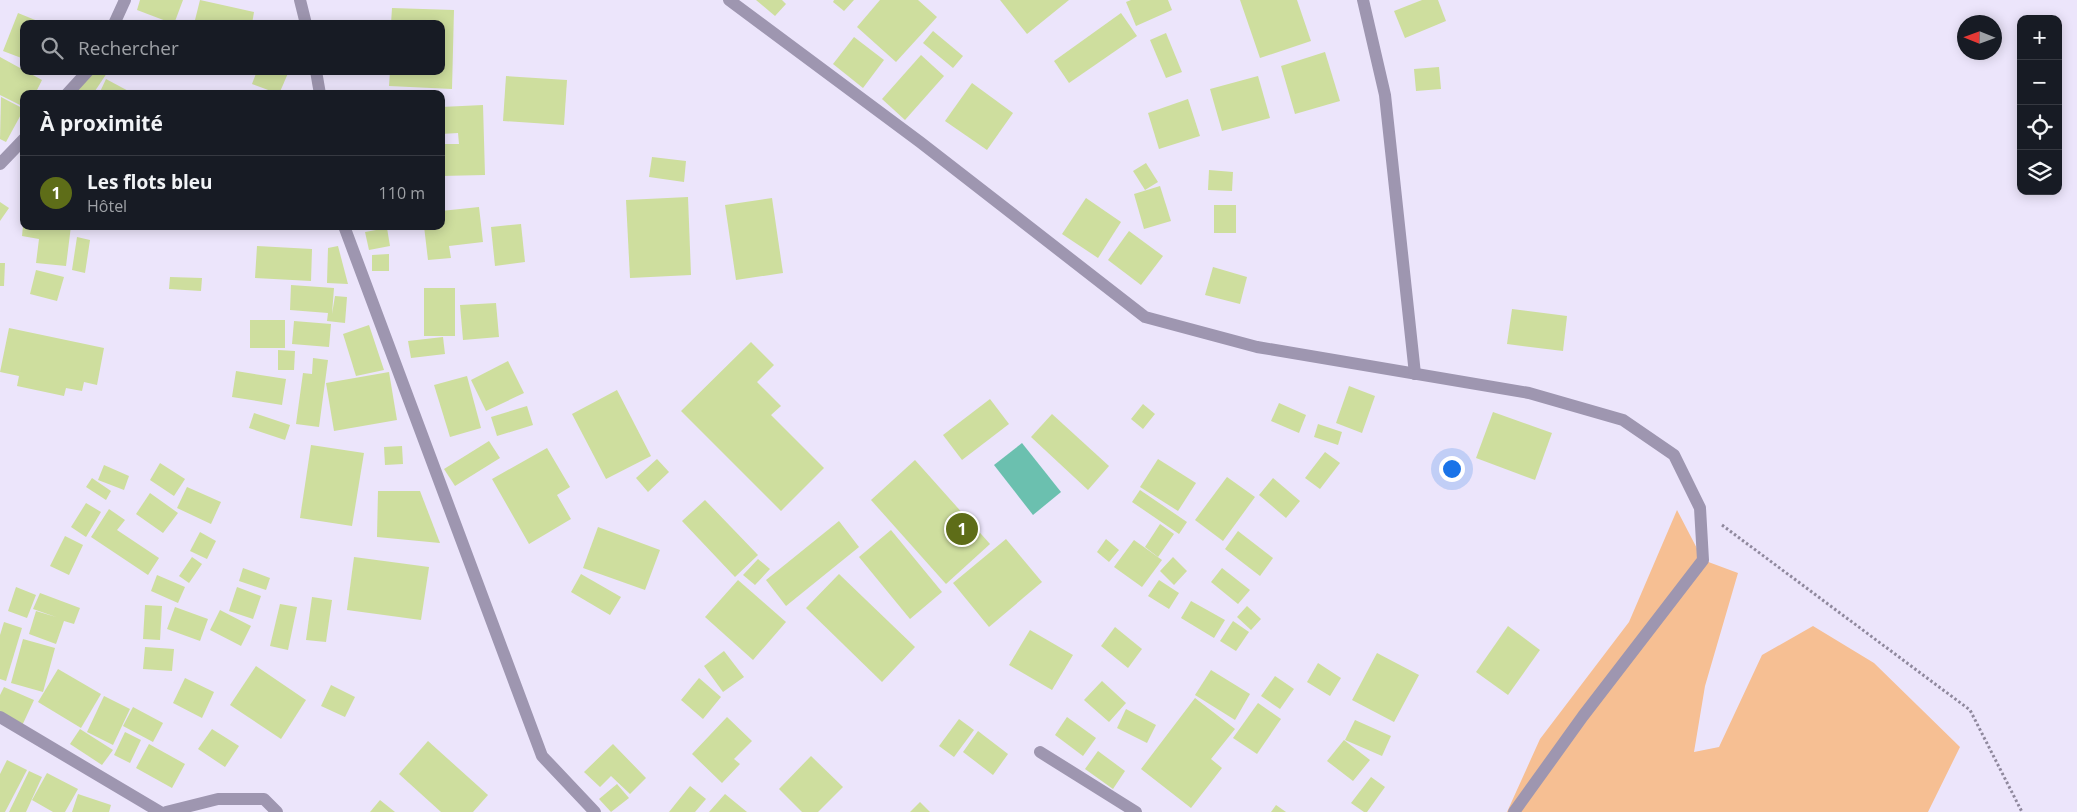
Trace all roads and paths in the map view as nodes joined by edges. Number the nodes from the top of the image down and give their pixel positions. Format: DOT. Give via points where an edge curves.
graph roads {
  1 [pos="125,0"];
  2 [pos="300,0"];
  3 [pos="730,0"];
  4 [pos="1363,0"];
  5 [pos="116,20"];
  6 [pos="305,20"];
  7 [pos="84,75"];
  8 [pos="317,75"];
  9 [pos="71,90"];
  10 [pos="319,90"];
  11 [pos="20,143"];
  12 [pos="0,164"];
  13 [pos="345,230"];
  14 [pos="1415,374"];
  15 [pos="1700,508"];
  16 [pos="0,717"];
  17 [pos="1040,752"];
  18 [pos="160,812"];
  19 [pos="166,812"];
  20 [pos="277,812"];
  21 [pos="595,812"];
  22 [pos="1136,812"];
  23 [pos="1514,812"];
  24 [pos="2022,812"];
  1 -- 5 [label="street"];
  2 -- 6 [label="street"];
  3 -- 14 [label="street" via="1146,317 1257,347"];
  4 -- 14 [label="street" via="1385,95"];
  7 -- 9 [label="street"];
  8 -- 10 [label="street"];
  11 -- 12 [label="street"];
  13 -- 21 [label="street" via="542,756"];
  14 -- 15 [label="street" via="1529,393 1623,420 1674,455"];
  15 -- 23 [label="street" via="1702,560"];
  15 -- 24 [label="path" via="1970,710"];
  16 -- 18 [label="street"];
  17 -- 22 [label="street"];
  19 -- 20 [label="street" via="218,799 264,800"];
}
